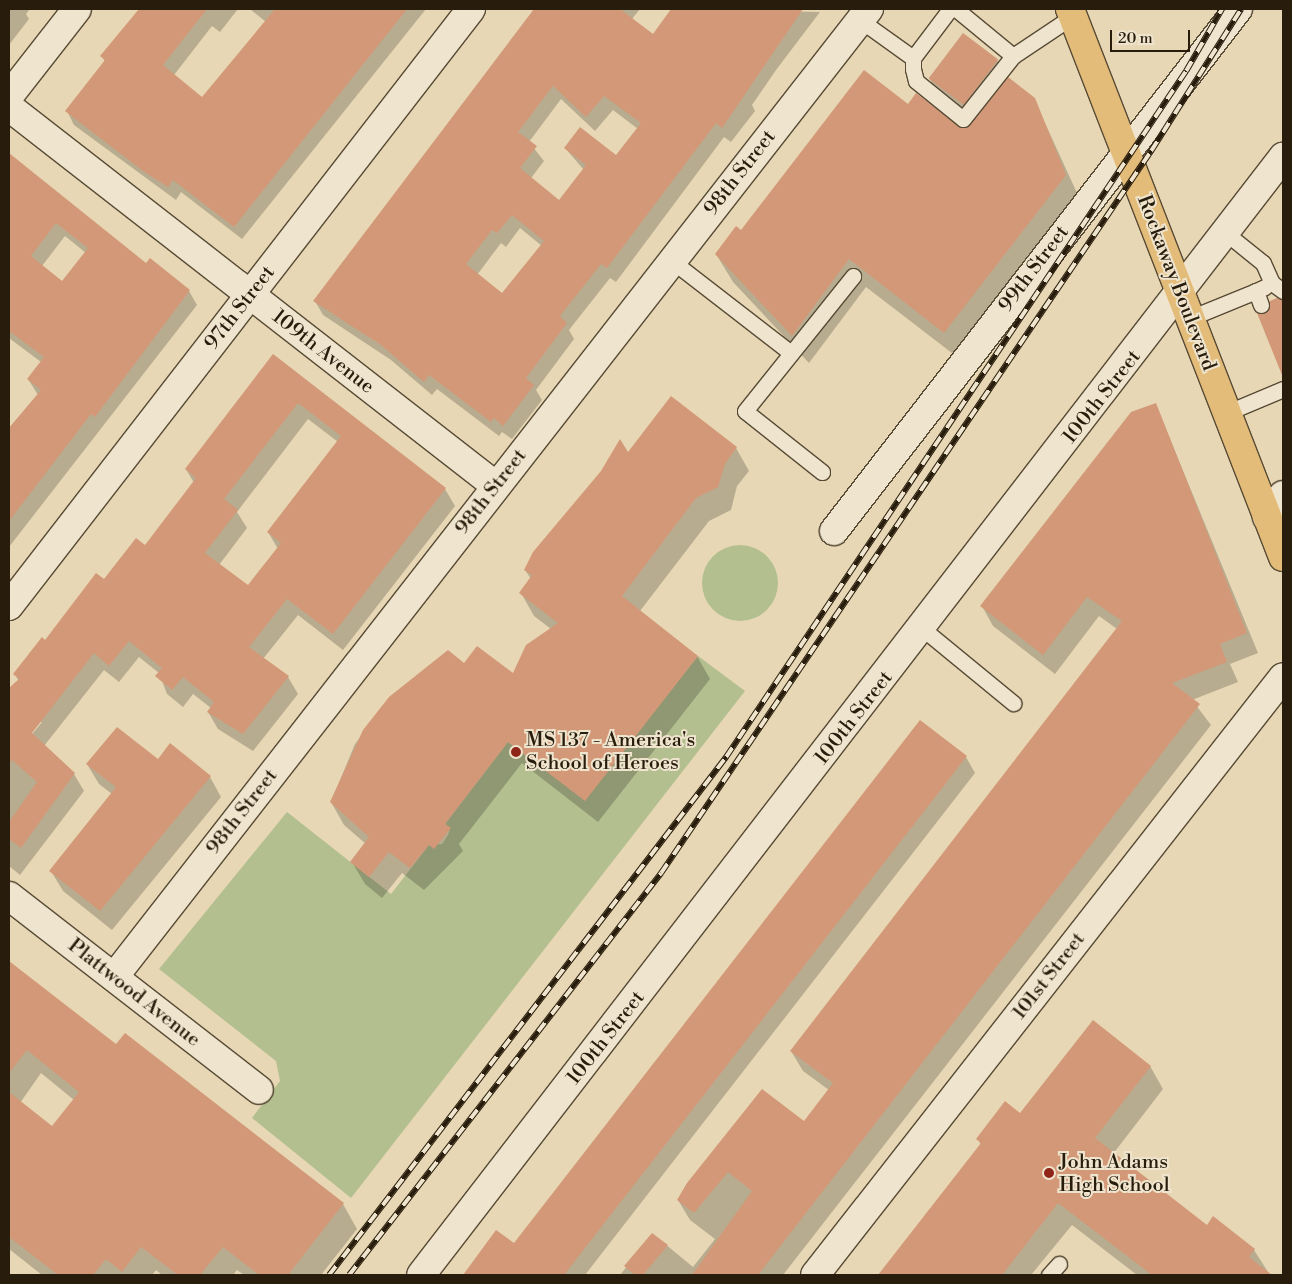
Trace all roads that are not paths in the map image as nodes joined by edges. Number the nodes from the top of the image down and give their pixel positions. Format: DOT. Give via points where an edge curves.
graph roads {
  1 [pos="77,9"];
  2 [pos="471,9"];
  3 [pos="950,9"];
  4 [pos="956,9"];
  5 [pos="1238,9"];
  6 [pos="1071,13"];
  7 [pos="864,14"];
  8 [pos="1013,56"];
  9 [pos="913,58"];
  10 [pos="9,96"];
  11 [pos="9,107"];
  12 [pos="1126,152"];
  13 [pos="1283,157"];
  14 [pos="1226,234"];
  15 [pos="672,261"];
  16 [pos="854,276"];
  17 [pos="1278,291"];
  18 [pos="251,296"];
  19 [pos="1186,306"];
  20 [pos="791,353"];
  21 [pos="1283,389"];
  22 [pos="1226,413"];
  23 [pos="822,472"];
  24 [pos="496,486"];
  25 [pos="1283,495"];
  26 [pos="1267,517"];
  27 [pos="834,530"];
  28 [pos="1283,557"];
  29 [pos="9,606"];
  30 [pos="923,629"];
  31 [pos="1283,677"];
  32 [pos="1013,703"];
  33 [pos="9,896"];
  34 [pos="114,977"];
  35 [pos="259,1090"];
  36 [pos="421,1275"];
  37 [pos="815,1275"];
  1 -- 10 [label="street"];
  2 -- 18 [label="street, 97th Street"];
  3 -- 9 [label="lane"];
  4 -- 8 [label="lane"];
  5 -- 12 [label="street, 99th Street"];
  6 -- 8 [label="lane"];
  6 -- 12 [label="main road, Rockaway Boulevard"];
  7 -- 9 [label="lane"];
  7 -- 15 [label="street, 98th Street"];
  8 -- 9 [label="lane" via="963,119 916,81"];
  11 -- 18 [label="street, 109th Avenue"];
  12 -- 19 [label="main road, Rockaway Boulevard"];
  12 -- 27 [label="street, 99th Street"];
  13 -- 14 [label="street, 100th Street"];
  14 -- 17 [label="lane" via="1262,262"];
  14 -- 19 [label="street, 100th Street"];
  15 -- 20 [label="lane"];
  15 -- 24 [label="street, 98th Street"];
  16 -- 20 [label="lane"];
  17 -- 19 [label="lane" via="1259,298"];
  18 -- 24 [label="street, 109th Avenue"];
  18 -- 29 [label="street, 97th Street"];
  19 -- 22 [label="main road, Rockaway Boulevard"];
  19 -- 30 [label="street, 100th Street"];
  20 -- 23 [label="lane" via="745,411"];
  21 -- 22 [label="lane"];
  22 -- 26 [label="main road, Rockaway Boulevard"];
  24 -- 34 [label="street, 98th Street"];
  25 -- 26 [label="street"];
  26 -- 28 [label="main road, Rockaway Boulevard"];
  30 -- 32 [label="lane"];
  30 -- 36 [label="street, 100th Street"];
  31 -- 37 [label="street, 101st Street"];
  33 -- 34 [label="street, Plattwood Avenue"];
  34 -- 35 [label="street, Plattwood Avenue"];
}
